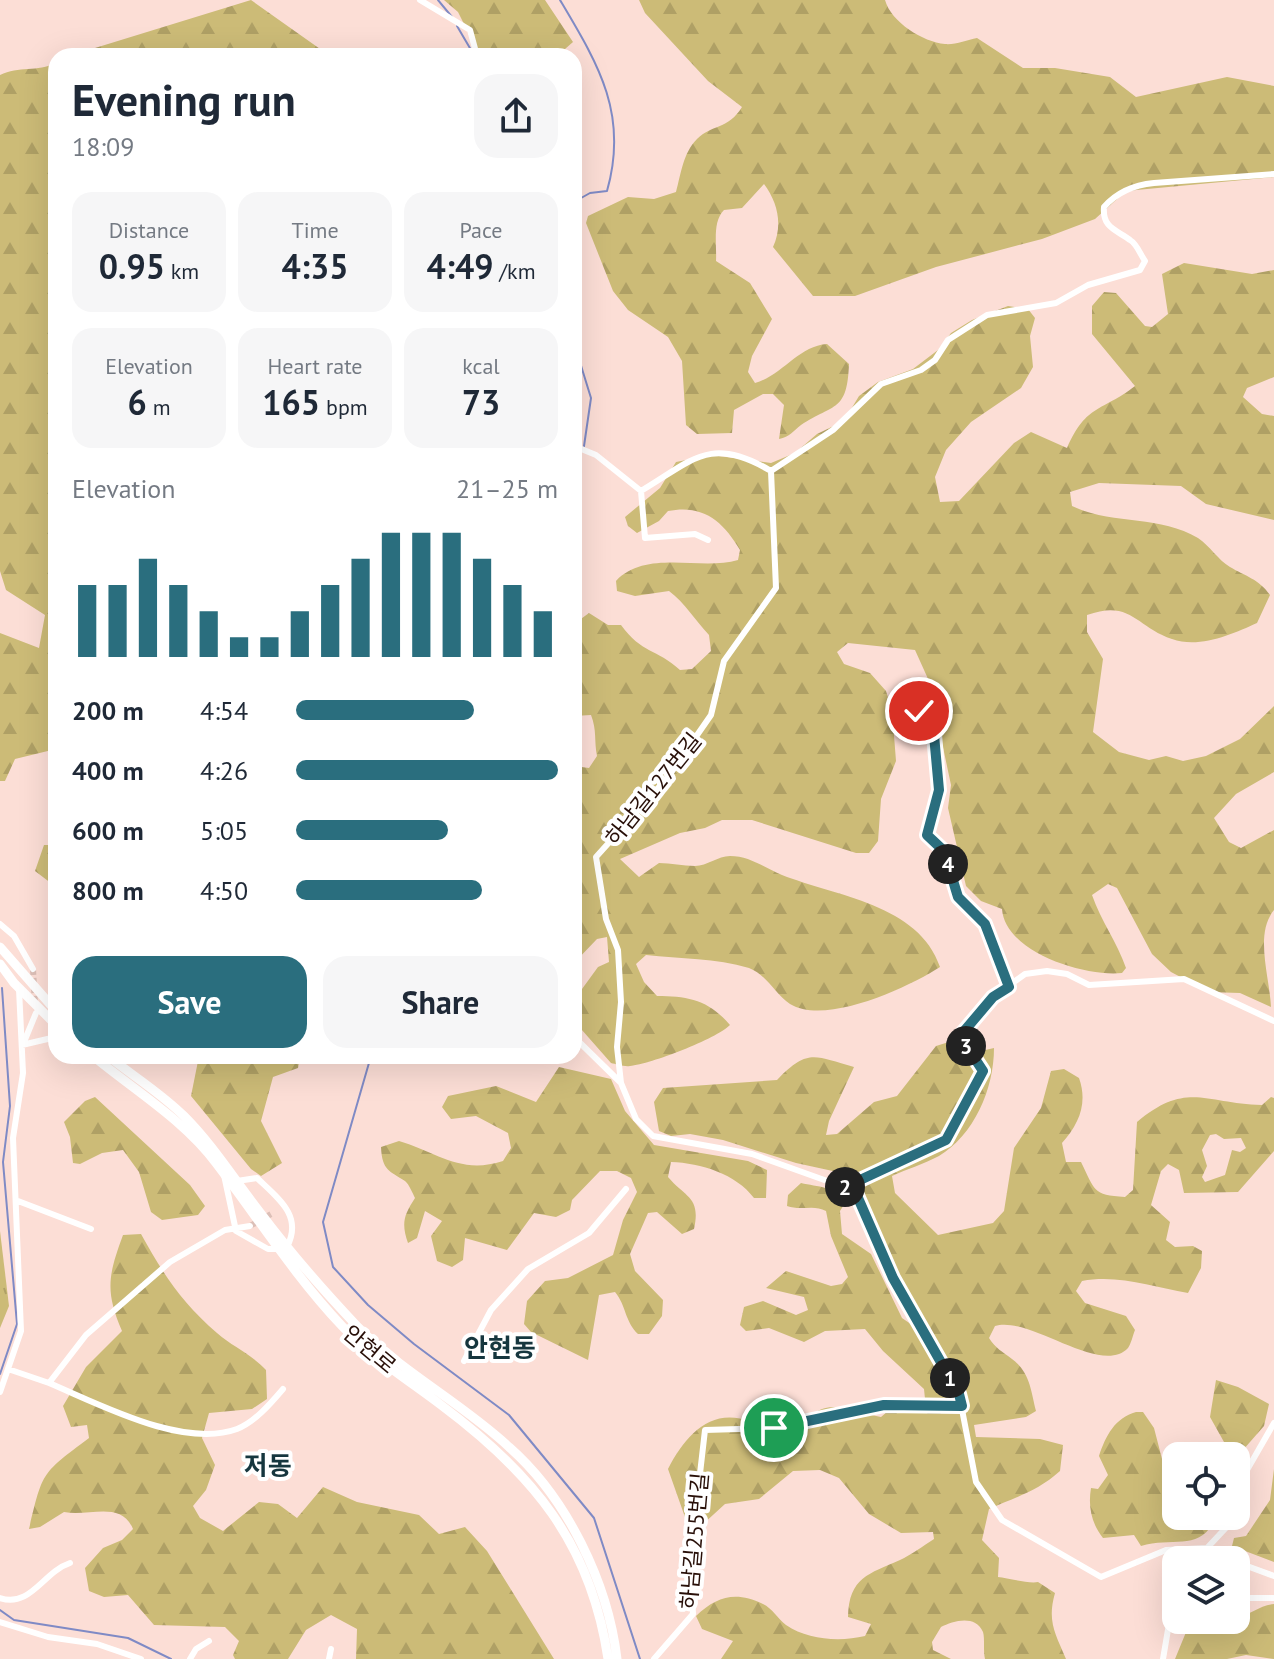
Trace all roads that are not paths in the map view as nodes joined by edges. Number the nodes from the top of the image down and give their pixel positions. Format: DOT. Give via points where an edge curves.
graph roads {
  1 [pos="420,0"];
  2 [pos="475,48"];
  3 [pos="1274,174"];
  4 [pos="582,449"];
  5 [pos="771,471"];
  6 [pos="641,491"];
  7 [pos="708,540"];
  8 [pos="919,711"];
  9 [pos="0,924"];
  10 [pos="0,947"];
  11 [pos="0,964"];
  12 [pos="33,969"];
  13 [pos="1009,987"];
  14 [pos="19,989"];
  15 [pos="48,1002"];
  16 [pos="36,1013"];
  17 [pos="48,1017"];
  18 [pos="1274,1021"];
  19 [pos="48,1039"];
  20 [pos="22,1045"];
  21 [pos="582,1045"];
  22 [pos="103,1064"];
  23 [pos="118,1064"];
  24 [pos="621,1083"];
  25 [pos="224,1175"];
  26 [pos="237,1181"];
  27 [pos="845,1187"];
  28 [pos="626,1189"];
  29 [pos="18,1201"];
  30 [pos="250,1226"];
  31 [pos="91,1229"];
  32 [pos="236,1231"];
  33 [pos="282,1248"];
  34 [pos="464,1361"];
  35 [pos="8,1369"];
  36 [pos="49,1383"];
  37 [pos="283,1389"];
  38 [pos="0,1392"];
  39 [pos="962,1406"];
  40 [pos="1274,1423"];
  41 [pos="1209,1546"];
  42 [pos="1162,1552"];
  43 [pos="70,1563"];
  44 [pos="1250,1567"];
  45 [pos="1274,1576"];
  46 [pos="0,1598"];
  47 [pos="1250,1598"];
  48 [pos="1274,1598"];
  49 [pos="0,1622"];
  50 [pos="1167,1634"];
  51 [pos="209,1641"];
  52 [pos="331,1649"];
  53 [pos="141,1659"];
  54 [pos="190,1659"];
  55 [pos="329,1659"];
  56 [pos="608,1659"];
  57 [pos="617,1659"];
  58 [pos="654,1659"];
  59 [pos="1163,1659"];
  1 -- 2 [label="street" via="470,30"];
  3 -- 5 [label="street" via="1145,184 1121,193 1104,207 1103,216 1112,229 1135,243 1145,261 1140,270 1088,285 1056,303 987,315 948,340 921,370 881,384 833,430"];
  4 -- 6 [label="street"];
  5 -- 6 [label="street" via="750,459 699,456"];
  5 -- 24 [label="street, 하남길127번길" via="776,588 724,661 711,715 668,777 596,857 606,919 618,950"];
  6 -- 7 [label="street" via="645,538 695,534"];
  8 -- 13 [label="street" via="934,735 939,790 927,835 944,851 958,897 985,924"];
  9 -- 12 [label="street" via="14,936"];
  10 -- 15 [label="street"];
  11 -- 14 [label="street"];
  13 -- 18 [label="street" via="1025,974 1047,971 1089,985 1184,979"];
  13 -- 27 [label="street" via="993,997 960,1036 983,1071 946,1140"];
  14 -- 17 [label="street"];
  14 -- 20 [label="street"];
  16 -- 20 [label="street"];
  19 -- 20 [label="street"];
  20 -- 29 [label="street" via="13,1138"];
  21 -- 24 [label="street"];
  22 -- 25 [label="street, 안현로" via="175,1121"];
  23 -- 26 [label="street, 안현로" via="182,1114"];
  24 -- 27 [label="street, 하남길127번길" via="636,1119 653,1136 752,1154"];
  25 -- 32 [label="street"];
  25 -- 33 [label="street, 안현로"];
  26 -- 33 [label="street, 안현로"];
  26 -- 33 [label="street" via="257,1178 288,1207 293,1235"];
  27 -- 39 [label="street" via="855,1191 893,1278"];
  28 -- 34 [label="street" via="589,1233 528,1269 491,1310"];
  29 -- 31 [label="street"];
  29 -- 35 [label="street" via="21,1331"];
  30 -- 32 [label="street"];
  32 -- 33 [label="street" via="268,1249"];
  32 -- 36 [label="street" via="225,1230 170,1262 86,1335"];
  33 -- 56 [label="street, 안현로" via="344,1328 499,1450 535,1487 560,1520 578,1557 601,1619"];
  33 -- 57 [label="street, 안현로" via="359,1328 511,1448 546,1487 588,1561"];
  35 -- 36 [label="street"];
  35 -- 38 [label="street"];
  36 -- 37 [label="street" via="148,1422 201,1434 247,1423"];
  39 -- 42 [label="street" via="976,1482 1002,1520 1101,1577"];
  39 -- 58 [label="street, 하남길255번길" via="884,1405 774,1428 705,1430 690,1561 693,1614"];
  40 -- 41 [label="street" via="1247,1470 1237,1516"];
  43 -- 46 [label="street" via="50,1572 18,1600"];
  44 -- 45 [label="street"];
  47 -- 48 [label="street"];
  49 -- 53 [label="street"];
  50 -- 59 [label="street"];
  51 -- 54 [label="street"];
  52 -- 55 [label="street"];
}
